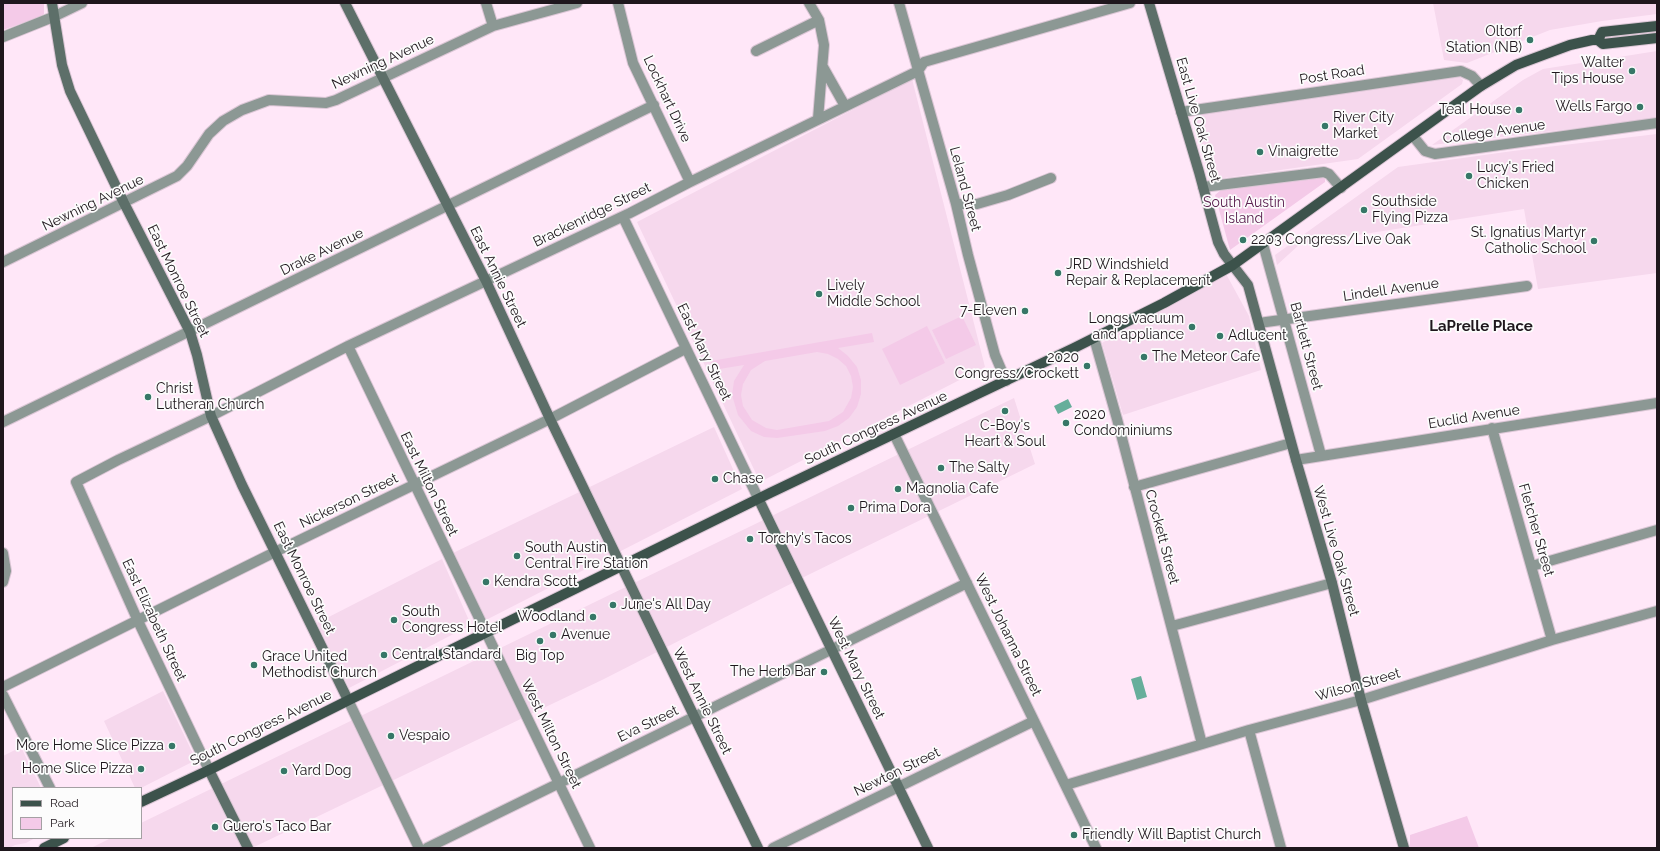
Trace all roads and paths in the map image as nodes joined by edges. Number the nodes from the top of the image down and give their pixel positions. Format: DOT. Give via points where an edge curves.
graph roads {
  1 [pos="52,3"];
  2 [pos="82,3"];
  3 [pos="345,3"];
  4 [pos="486,3"];
  5 [pos="577,3"];
  6 [pos="618,3"];
  7 [pos="809,3"];
  8 [pos="899,3"];
  9 [pos="1130,3"];
  10 [pos="1149,3"];
  11 [pos="53,17"];
  12 [pos="819,20"];
  13 [pos="493,26"];
  14 [pos="1657,26"];
  15 [pos="3,37"];
  16 [pos="1657,38"];
  17 [pos="1598,40"];
  18 [pos="756,51"];
  19 [pos="823,67"];
  20 [pos="918,71"];
  21 [pos="382,77"];
  22 [pos="1481,86"];
  23 [pos="654,105"];
  24 [pos="845,106"];
  25 [pos="1181,112"];
  26 [pos="818,119"];
  27 [pos="1657,123"];
  28 [pos="1413,136"];
  29 [pos="1051,178"];
  30 [pos="690,182"];
  31 [pos="1203,187"];
  32 [pos="1341,188"];
  33 [pos="124,203"];
  34 [pos="956,204"];
  35 [pos="447,207"];
  36 [pos="623,217"];
  37 [pos="1263,244"];
  38 [pos="3,262"];
  39 [pos="1233,265"];
  40 [pos="486,281"];
  41 [pos="1527,286"];
  42 [pos="1284,319"];
  43 [pos="1259,323"];
  44 [pos="190,332"];
  45 [pos="1094,338"];
  46 [pos="348,346"];
  47 [pos="686,350"];
  48 [pos="1006,381"];
  49 [pos="1657,403"];
  50 [pos="212,416"];
  51 [pos="550,419"];
  52 [pos="3,422"];
  53 [pos="1492,428"];
  54 [pos="894,434"];
  55 [pos="1292,443"];
  56 [pos="1321,455"];
  57 [pos="1296,460"];
  58 [pos="76,482"];
  59 [pos="415,486"];
  60 [pos="1134,487"];
  61 [pos="759,500"];
  62 [pos="1657,530"];
  63 [pos="275,552"];
  64 [pos="3,553"];
  65 [pos="621,566"];
  66 [pos="1532,566"];
  67 [pos="3,582"];
  68 [pos="967,583"];
  69 [pos="1332,583"];
  70 [pos="1657,611"];
  71 [pos="138,621"];
  72 [pos="1172,626"];
  73 [pos="486,633"];
  74 [pos="1552,640"];
  75 [pos="832,650"];
  76 [pos="3,687"];
  77 [pos="3,695"];
  78 [pos="348,700"];
  79 [pos="1361,700"];
  80 [pos="694,716"];
  81 [pos="1034,721"];
  82 [pos="1249,730"];
  83 [pos="1202,744"];
  84 [pos="209,770"];
  85 [pos="559,783"];
  86 [pos="1066,785"];
  87 [pos="49,787"];
  88 [pos="898,787"];
  89 [pos="142,802"];
  90 [pos="62,839"];
  91 [pos="48,847"];
  92 [pos="248,848"];
  93 [pos="419,848"];
  94 [pos="427,848"];
  95 [pos="590,848"];
  96 [pos="758,848"];
  97 [pos="773,848"];
  98 [pos="928,848"];
  99 [pos="1096,848"];
  100 [pos="1281,848"];
  101 [pos="1404,848"];
  1 -- 11 [label="street, East Monroe Street"];
  2 -- 11 [label="street"];
  3 -- 21 [label="street, East Annie Street"];
  4 -- 13 [label="street"];
  5 -- 13 [label="street, Newning Avenue"];
  6 -- 23 [label="street, Lockhart Drive" via="633,63"];
  7 -- 12 [label="street"];
  8 -- 20 [label="street, Leland Street"];
  9 -- 20 [label="street, Brackenridge Street" via="924,62"];
  10 -- 25 [label="street, East Live Oak Street"];
  11 -- 15 [label="street"];
  11 -- 33 [label="street, East Monroe Street" via="64,74 70,90"];
  12 -- 18 [label="street"];
  12 -- 19 [label="street" via="824,45"];
  13 -- 21 [label="street, Newning Avenue"];
  14 -- 17 [label="main road, South Congress Avenue" via="1602,32"];
  16 -- 17 [label="main road, South Congress Avenue" via="1604,44"];
  17 -- 22 [label="main road, South Congress Avenue" via="1570,45 1535,57"];
  19 -- 24 [label="street"];
  19 -- 26 [label="street"];
  20 -- 24 [label="street, Brackenridge Street"];
  20 -- 34 [label="street, Leland Street"];
  21 -- 33 [label="street, Newning Avenue" via="326,103 269,100 242,110 223,121 209,134 177,176"];
  21 -- 35 [label="street, East Annie Street"];
  22 -- 25 [label="street, Post Road" via="1472,76 1461,71"];
  22 -- 28 [label="main road, South Congress Avenue"];
  23 -- 30 [label="street, Lockhart Drive"];
  23 -- 35 [label="street, Drake Avenue"];
  24 -- 26 [label="street, Brackenridge Street"];
  25 -- 31 [label="street, East Live Oak Street"];
  26 -- 30 [label="street, Brackenridge Street"];
  27 -- 28 [label="street, College Avenue" via="1435,154 1426,151"];
  28 -- 32 [label="main road, South Congress Avenue"];
  29 -- 34 [label="street" via="977,204"];
  30 -- 36 [label="street, Brackenridge Street"];
  31 -- 32 [label="street" via="1324,172"];
  31 -- 39 [label="street, East Live Oak Street" via="1218,242"];
  32 -- 37 [label="main road, South Congress Avenue"];
  33 -- 38 [label="street, Newning Avenue"];
  33 -- 44 [label="street, East Monroe Street"];
  34 -- 48 [label="street, Leland Street" via="991,340"];
  35 -- 40 [label="street, East Annie Street"];
  35 -- 44 [label="street, Drake Avenue"];
  36 -- 40 [label="street, Brackenridge Street"];
  36 -- 47 [label="street, East Mary Street"];
  37 -- 39 [label="main road, South Congress Avenue"];
  37 -- 42 [label="street, Bartlett Street"];
  39 -- 43 [label="street, West Live Oak Street" via="1248,285"];
  39 -- 45 [label="main road, South Congress Avenue"];
  40 -- 46 [label="street, Brackenridge Street"];
  40 -- 51 [label="street, East Annie Street"];
  41 -- 42 [label="street, Lindell Avenue"];
  42 -- 43 [label="street, Lindell Avenue"];
  42 -- 56 [label="street, Bartlett Street"];
  43 -- 55 [label="street, West Live Oak Street"];
  44 -- 50 [label="street, East Monroe Street"];
  44 -- 52 [label="street, Drake Avenue"];
  45 -- 48 [label="main road, South Congress Avenue"];
  45 -- 60 [label="street, Crockett Street"];
  46 -- 50 [label="street, Brackenridge Street"];
  46 -- 59 [label="street, East Milton Street"];
  47 -- 51 [label="street, Nickerson Street"];
  47 -- 61 [label="street, East Mary Street"];
  48 -- 54 [label="main road, South Congress Avenue"];
  49 -- 53 [label="street, Euclid Avenue"];
  50 -- 58 [label="street, Brackenridge Street"];
  50 -- 63 [label="street, East Monroe Street"];
  51 -- 59 [label="street, Nickerson Street"];
  51 -- 65 [label="street, East Annie Street"];
  53 -- 56 [label="street, Euclid Avenue"];
  53 -- 66 [label="street, Fletcher Street"];
  54 -- 61 [label="main road, South Congress Avenue"];
  54 -- 68 [label="street, West Johanna Street"];
  55 -- 57 [label="street, West Live Oak Street"];
  55 -- 60 [label="street"];
  56 -- 57 [label="street, Euclid Avenue"];
  57 -- 69 [label="street, West Live Oak Street"];
  58 -- 71 [label="street, East Elizabeth Street"];
  59 -- 63 [label="street, Nickerson Street"];
  59 -- 73 [label="street, East Milton Street"];
  60 -- 72 [label="street, Crockett Street"];
  61 -- 65 [label="main road, South Congress Avenue"];
  61 -- 75 [label="street, West Mary Street"];
  62 -- 66 [label="street"];
  63 -- 71 [label="street, Nickerson Street"];
  63 -- 78 [label="street, East Monroe Street"];
  64 -- 67 [label="street" via="6,571"];
  65 -- 73 [label="main road, South Congress Avenue"];
  65 -- 80 [label="street, West Annie Street"];
  66 -- 74 [label="street, Fletcher Street"];
  68 -- 75 [label="street, Eva Street"];
  68 -- 81 [label="street, West Johanna Street"];
  69 -- 72 [label="street"];
  69 -- 79 [label="street, West Live Oak Street"];
  70 -- 74 [label="street, Wilson Street"];
  71 -- 76 [label="street, Nickerson Street"];
  71 -- 84 [label="street, East Elizabeth Street"];
  72 -- 83 [label="street, Crockett Street"];
  73 -- 78 [label="main road, South Congress Avenue"];
  73 -- 85 [label="street, West Milton Street"];
  74 -- 79 [label="street, Wilson Street"];
  75 -- 80 [label="street, Eva Street"];
  75 -- 88 [label="street, West Mary Street"];
  77 -- 87 [label="street"];
  78 -- 84 [label="main road, South Congress Avenue"];
  78 -- 93 [label="street"];
  79 -- 82 [label="street, Wilson Street"];
  79 -- 101 [label="street, West Live Oak Street"];
  80 -- 85 [label="street, Eva Street"];
  80 -- 96 [label="street, West Annie Street"];
  81 -- 86 [label="street, West Johanna Street"];
  81 -- 88 [label="street, Newton Street"];
  82 -- 83 [label="street, Wilson Street"];
  82 -- 100 [label="street"];
  83 -- 86 [label="street, Wilson Street"];
  84 -- 89 [label="main road, South Congress Avenue"];
  84 -- 92 [label="street"];
  85 -- 94 [label="street, Eva Street"];
  85 -- 95 [label="street, West Milton Street"];
  86 -- 99 [label="street, West Johanna Street"];
  88 -- 97 [label="street, Newton Street"];
  88 -- 98 [label="street, West Mary Street"];
  90 -- 91 [label="main road"];
}
